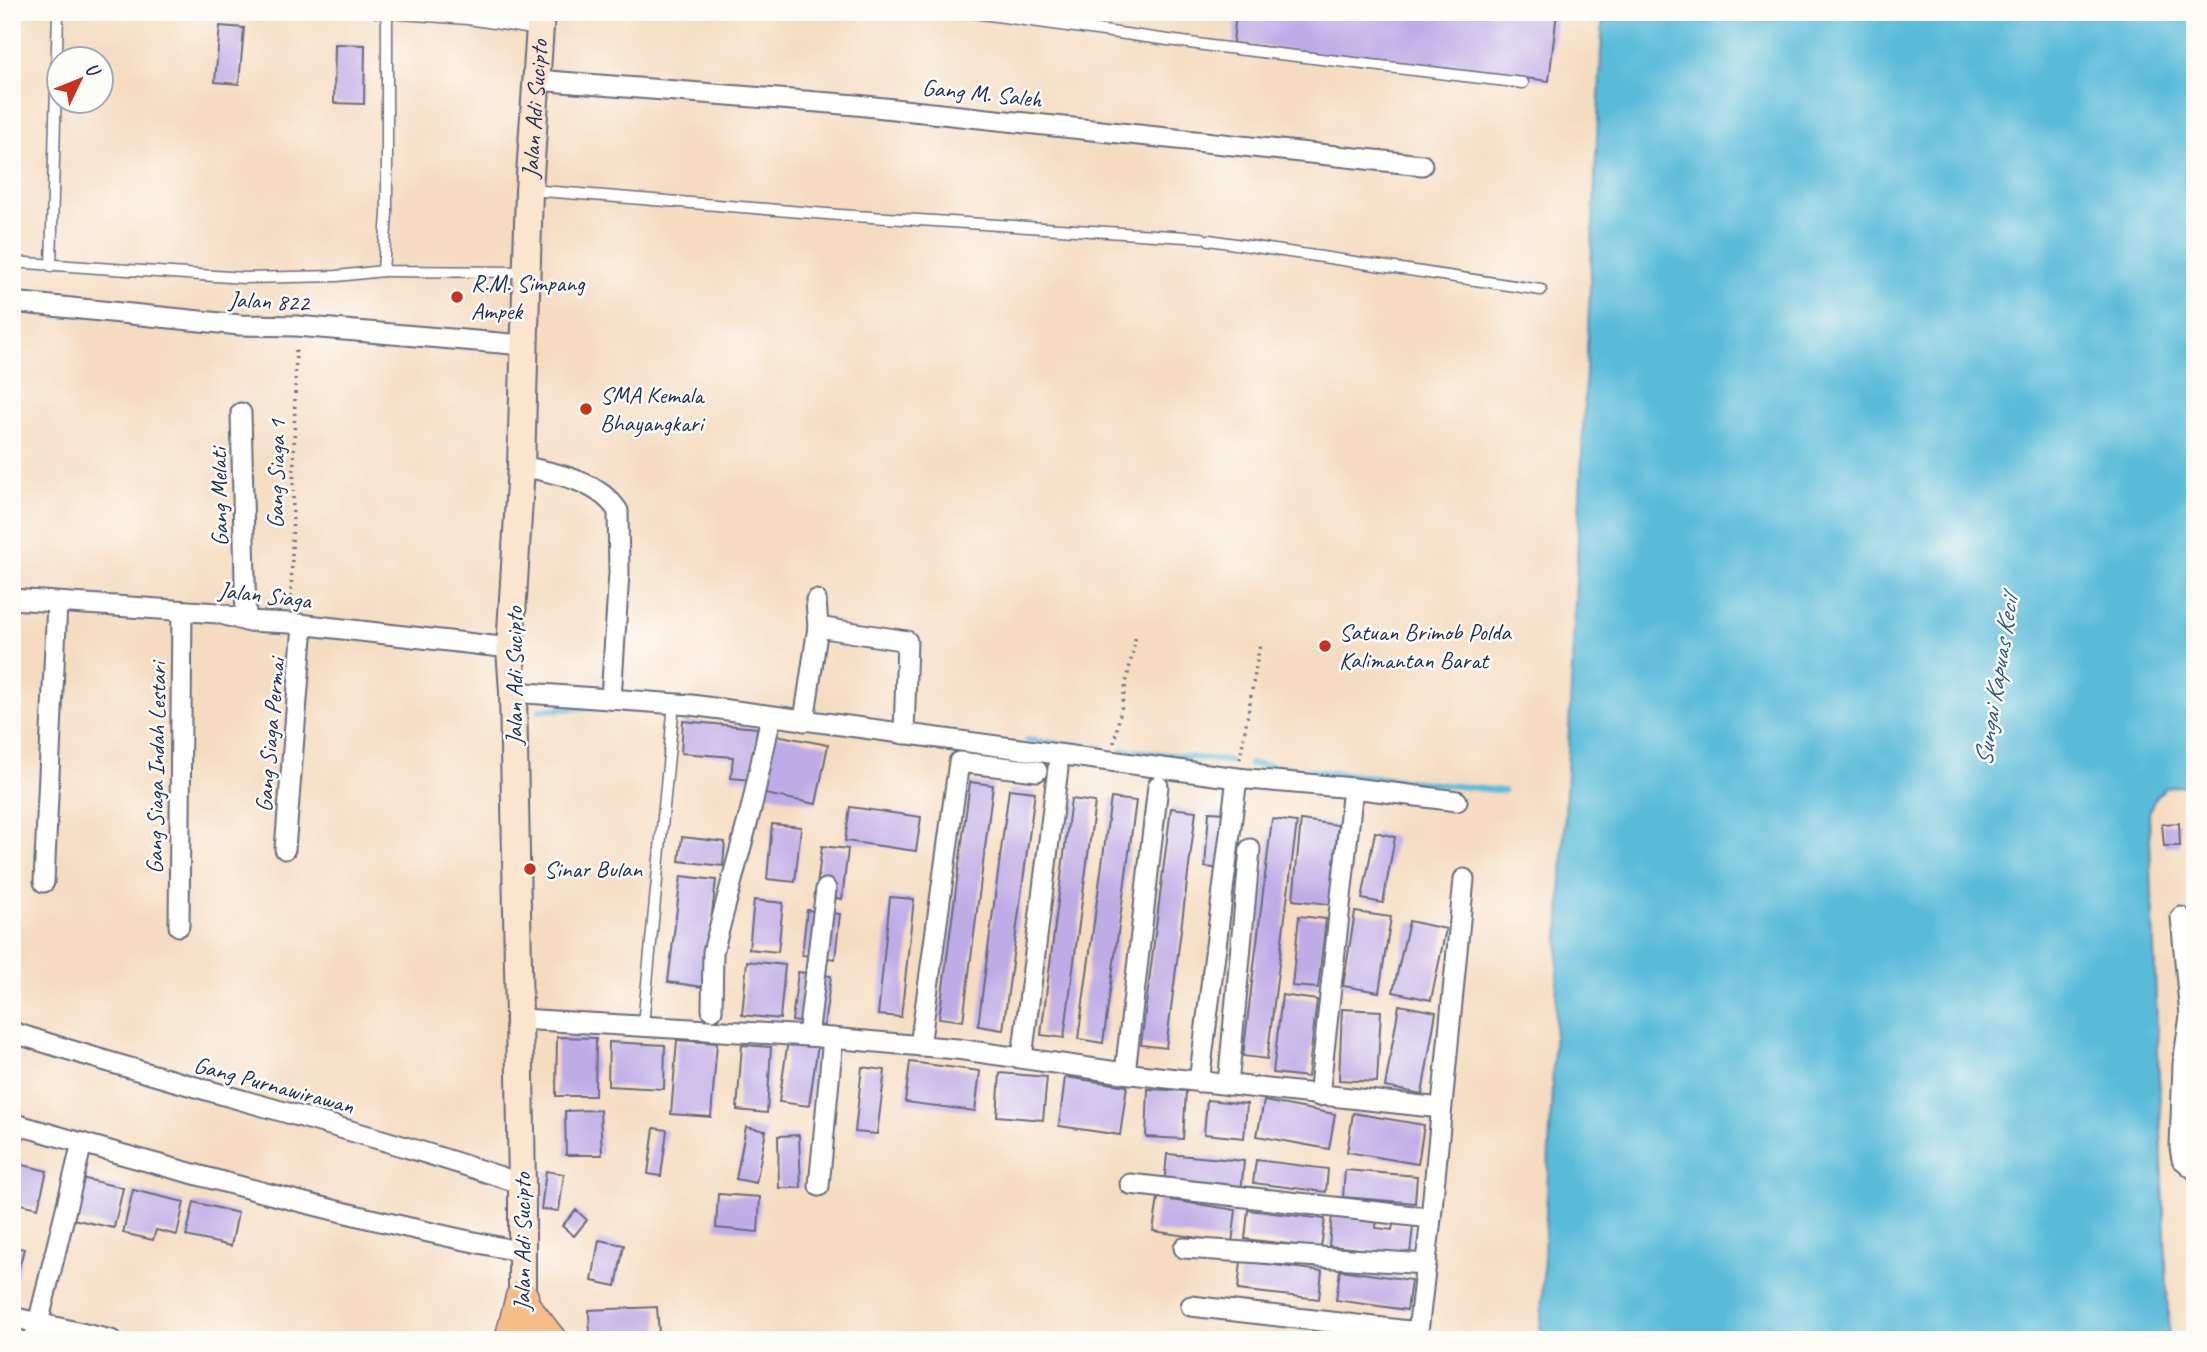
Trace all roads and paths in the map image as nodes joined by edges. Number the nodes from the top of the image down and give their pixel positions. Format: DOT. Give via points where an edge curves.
graph roads {
  1 [pos="58,12"];
  2 [pos="376,12"];
  3 [pos="968,12"];
  4 [pos="387,13"];
  5 [pos="541,21"];
  6 [pos="536,80"];
  7 [pos="1523,83"];
  8 [pos="1422,165"];
  9 [pos="529,190"];
  10 [pos="12,262"];
  11 [pos="51,266"];
  12 [pos="383,271"];
  13 [pos="527,272"];
  14 [pos="1541,290"];
  15 [pos="12,302"];
  16 [pos="296,326"];
  17 [pos="523,345"];
  18 [pos="241,413"];
  19 [pos="521,466"];
  20 [pos="12,599"];
  21 [pos="816,600"];
  22 [pos="57,603"];
  23 [pos="182,611"];
  24 [pos="246,621"];
  25 [pos="297,624"];
  26 [pos="818,627"];
  27 [pos="1136,635"];
  28 [pos="1260,644"];
  29 [pos="510,648"];
  30 [pos="513,692"];
  31 [pos="611,699"];
  32 [pos="674,704"];
  33 [pos="771,716"];
  34 [pos="804,721"];
  35 [pos="904,734"];
  36 [pos="1110,761"];
  37 [pos="1058,768"];
  38 [pos="1037,771"];
  39 [pos="1237,778"];
  40 [pos="1158,786"];
  41 [pos="1353,788"];
  42 [pos="1457,802"];
  43 [pos="285,849"];
  44 [pos="1250,849"];
  45 [pos="1464,879"];
  46 [pos="44,882"];
  47 [pos="826,889"];
  48 [pos="2181,917"];
  49 [pos="178,926"];
  50 [pos="712,1010"];
  51 [pos="520,1019"];
  52 [pos="643,1025"];
  53 [pos="12,1032"];
  54 [pos="808,1036"];
  55 [pos="833,1038"];
  56 [pos="920,1046"];
  57 [pos="1022,1058"];
  58 [pos="1125,1073"];
  59 [pos="1199,1082"];
  60 [pos="1228,1085"];
  61 [pos="1320,1096"];
  62 [pos="1441,1108"];
  63 [pos="12,1123"];
  64 [pos="82,1143"];
  65 [pos="2195,1170"];
  66 [pos="523,1184"];
  67 [pos="1130,1184"];
  68 [pos="819,1186"];
  69 [pos="1431,1218"];
  70 [pos="1184,1248"];
  71 [pos="523,1252"];
  72 [pos="1426,1264"];
  73 [pos="522,1301"];
  74 [pos="1191,1306"];
  75 [pos="12,1317"];
  76 [pos="36,1331"];
  77 [pos="111,1340"];
  78 [pos="511,1340"];
  79 [pos="523,1340"];
  80 [pos="550,1340"];
  1 -- 11 [label="lane"];
  2 -- 4 [label="lane"];
  3 -- 7 [label="lane"];
  4 -- 5 [label="lane"];
  4 -- 12 [label="lane"];
  5 -- 6 [label="main road, Jalan Adi Sucipto"];
  6 -- 8 [label="street, Gang M. Saleh" via="856,105"];
  6 -- 9 [label="main road, Jalan Adi Sucipto"];
  9 -- 13 [label="main road, Jalan Adi Sucipto"];
  9 -- 14 [label="lane" via="1205,239"];
  10 -- 11 [label="lane"];
  11 -- 12 [label="lane" via="244,278"];
  12 -- 13 [label="lane"];
  13 -- 17 [label="main road, Jalan Adi Sucipto"];
  15 -- 16 [label="street, Jalan 822" via="240,325"];
  16 -- 17 [label="street, Jalan 822"];
  16 -- 25 [label="path, Gang Siaga 1"];
  17 -- 19 [label="main road, Jalan Adi Sucipto"];
  18 -- 24 [label="street, Gang Melati"];
  19 -- 29 [label="main road, Jalan Adi Sucipto"];
  19 -- 31 [label="street" via="568,477 600,493 618,511"];
  20 -- 22 [label="street, Jalan Siaga"];
  21 -- 26 [label="street"];
  22 -- 23 [label="street, Jalan Siaga"];
  22 -- 46 [label="street"];
  23 -- 24 [label="street, Jalan Siaga"];
  23 -- 49 [label="street, Gang Siaga Indah Lestari"];
  24 -- 25 [label="street, Jalan Siaga"];
  25 -- 29 [label="street, Jalan Siaga"];
  25 -- 43 [label="street, Gang Siaga Permai"];
  26 -- 34 [label="street"];
  26 -- 35 [label="street" via="907,641"];
  27 -- 36 [label="path"];
  28 -- 39 [label="path"];
  29 -- 30 [label="main road, Jalan Adi Sucipto"];
  30 -- 31 [label="street"];
  30 -- 51 [label="main road, Jalan Adi Sucipto"];
  31 -- 32 [label="street"];
  32 -- 33 [label="street"];
  32 -- 52 [label="lane"];
  33 -- 34 [label="street"];
  33 -- 50 [label="street" via="713,952"];
  34 -- 35 [label="street"];
  35 -- 36 [label="street"];
  36 -- 39 [label="street"];
  37 -- 57 [label="street"];
  38 -- 56 [label="street" via="959,762"];
  39 -- 41 [label="street"];
  39 -- 59 [label="street"];
  40 -- 58 [label="street"];
  41 -- 42 [label="street"];
  41 -- 61 [label="street"];
  44 -- 60 [label="street"];
  45 -- 62 [label="street"];
  47 -- 54 [label="street"];
  48 -- 65 [label="street" via="2190,1016 2180,1147 2182,1159"];
  51 -- 52 [label="street"];
  51 -- 66 [label="main road, Jalan Adi Sucipto"];
  52 -- 54 [label="street"];
  53 -- 66 [label="street, Gang Purnawirawan"];
  54 -- 55 [label="street"];
  55 -- 56 [label="street"];
  55 -- 68 [label="street"];
  56 -- 57 [label="street"];
  57 -- 58 [label="street"];
  58 -- 59 [label="street"];
  59 -- 60 [label="street"];
  60 -- 61 [label="street"];
  61 -- 62 [label="street"];
  62 -- 69 [label="street"];
  63 -- 64 [label="street"];
  64 -- 71 [label="street" via="351,1215"];
  64 -- 76 [label="street"];
  66 -- 71 [label="main road, Jalan Adi Sucipto"];
  67 -- 69 [label="street"];
  69 -- 72 [label="street"];
  70 -- 72 [label="street"];
  71 -- 73 [label="main road, Jalan Adi Sucipto"];
  72 -- 74 [label="street" via="1418,1332"];
  73 -- 78 [label="highway"];
  73 -- 79 [label="main road, Jalan Adi Sucipto"];
  73 -- 80 [label="highway"];
  75 -- 76 [label="street"];
  76 -- 77 [label="street"];
}
